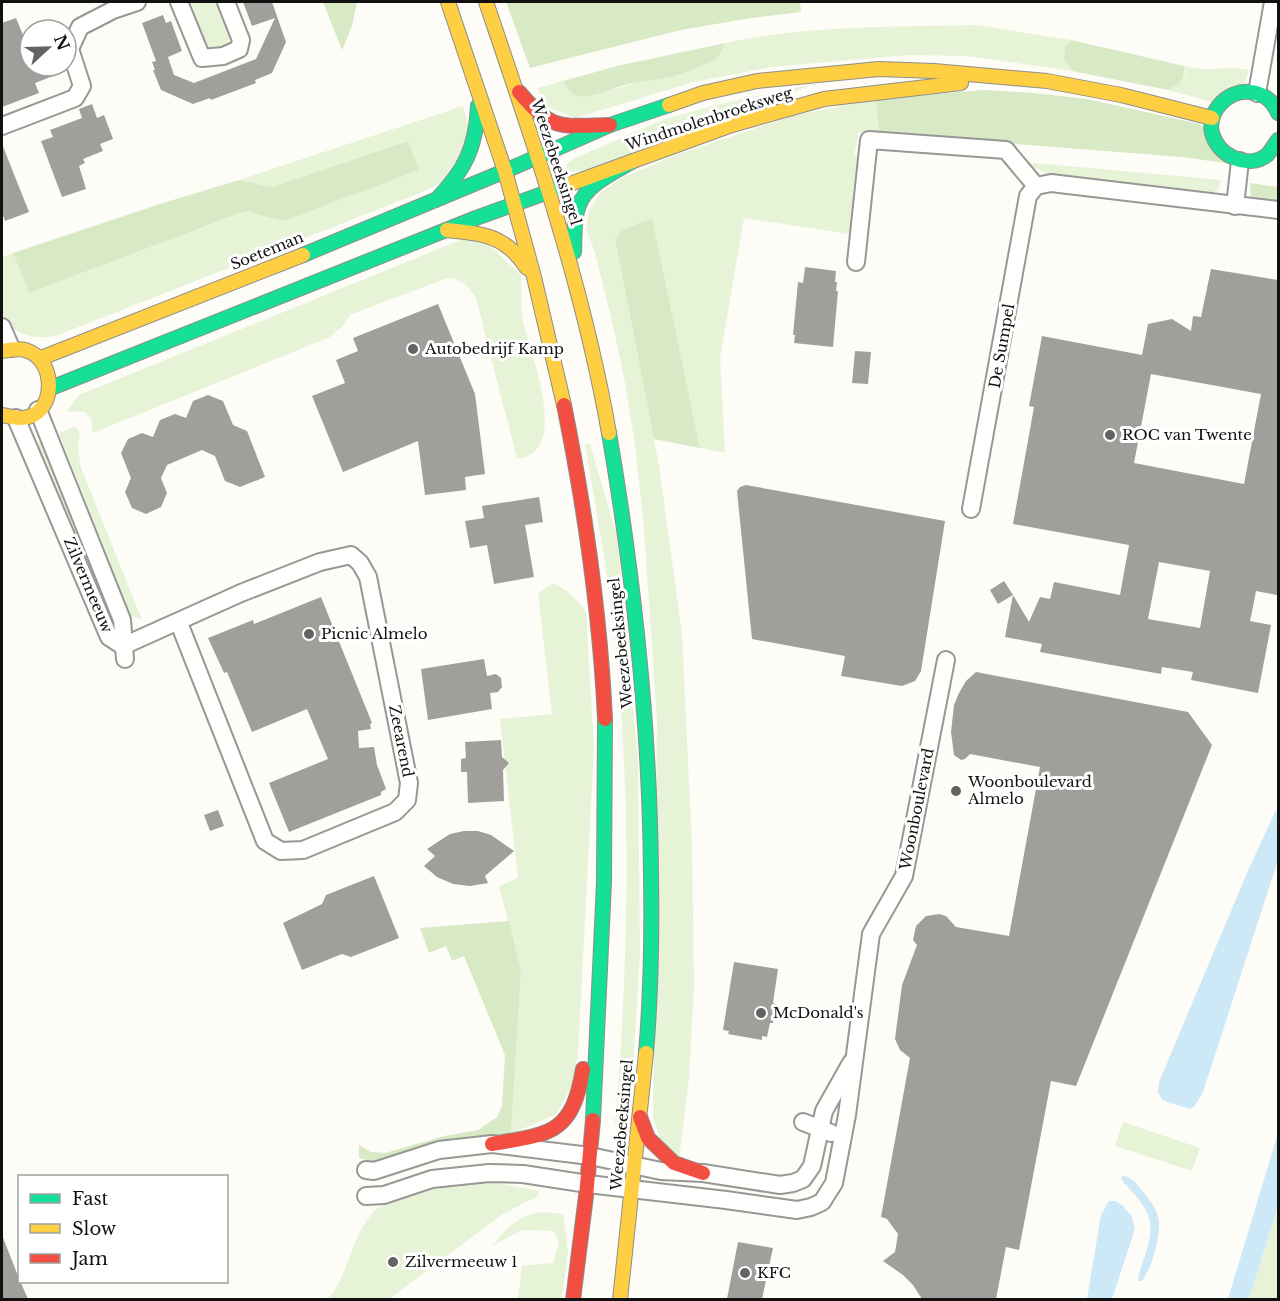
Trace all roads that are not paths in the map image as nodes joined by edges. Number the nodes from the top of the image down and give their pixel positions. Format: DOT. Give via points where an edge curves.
graph roads {
  1 [pos="137,2"];
  2 [pos="179,2"];
  3 [pos="226,2"];
  4 [pos="448,2"];
  5 [pos="486,2"];
  6 [pos="1273,2"];
  7 [pos="989,77"];
  8 [pos="515,88"];
  9 [pos="478,89"];
  10 [pos="1257,93"];
  11 [pos="1278,113"];
  12 [pos="1212,118"];
  13 [pos="610,125"];
  14 [pos="2,126"];
  15 [pos="1278,140"];
  16 [pos="537,156"];
  17 [pos="633,161"];
  18 [pos="1240,161"];
  19 [pos="505,171"];
  20 [pos="1036,186"];
  21 [pos="549,192"];
  22 [pos="436,200"];
  23 [pos="514,204"];
  24 [pos="1235,206"];
  25 [pos="1278,210"];
  26 [pos="447,230"];
  27 [pos="856,262"];
  28 [pos="574,280"];
  29 [pos="536,283"];
  30 [pos="2,327"];
  31 [pos="6,350"];
  32 [pos="41,358"];
  33 [pos="51,388"];
  34 [pos="38,410"];
  35 [pos="9,416"];
  36 [pos="971,509"];
  37 [pos="179,623"];
  38 [pos="124,653"];
  39 [pos="946,660"];
  40 [pos="599,1020"];
  41 [pos="855,1058"];
  42 [pos="640,1118"];
  43 [pos="803,1122"];
  44 [pos="820,1128"];
  45 [pos="492,1144"];
  46 [pos="841,1149"];
  47 [pos="590,1156"];
  48 [pos="636,1166"];
  49 [pos="366,1170"];
  50 [pos="703,1173"];
  51 [pos="588,1184"];
  52 [pos="634,1189"];
  53 [pos="366,1196"];
  54 [pos="573,1299"];
  55 [pos="620,1299"];
  1 -- 14 [label="street" via="80,27 70,49 82,86 75,98"];
  2 -- 3 [label="street" via="202,58 239,49 241,40"];
  4 -- 9 [label="main road, Weezebeeksingel"];
  5 -- 8 [label="main road, Weezebeeksingel"];
  6 -- 10 [label="street"];
  7 -- 12 [label="main road, Windmolenbroeksweg" via="1047,81"];
  7 -- 13 [label="main road, Windmolenbroeksweg" via="879,69 768,80 703,93"];
  7 -- 17 [label="main road, Windmolenbroeksweg" via="824,99 732,125"];
  8 -- 13 [label="main road" via="549,121"];
  8 -- 16 [label="main road, Weezebeeksingel"];
  9 -- 19 [label="main road, Weezebeeksingel"];
  9 -- 22 [label="main road" via="478,123 471,154 457,178"];
  10 -- 11 [label="main road" via="1268,99"];
  10 -- 12 [label="main road" via="1243,91 1227,97"];
  12 -- 18 [label="main road" via="1212,134 1219,149"];
  13 -- 16 [label="main road, Windmolenbroeksweg"];
  15 -- 18 [label="main road" via="1266,156"];
  16 -- 19 [label="main road, Windmolenbroeksweg"];
  16 -- 21 [label="main road, Weezebeeksingel"];
  17 -- 21 [label="main road, Windmolenbroeksweg"];
  17 -- 28 [label="main road" via="587,192 579,203"];
  18 -- 24 [label="street"];
  19 -- 22 [label="main road, Soeteman"];
  19 -- 23 [label="main road, Weezebeeksingel"];
  20 -- 24 [label="street" via="1051,183"];
  20 -- 27 [label="street" via="1006,150 870,140"];
  20 -- 36 [label="street, De Sumpel" via="1028,196"];
  21 -- 23 [label="main road, Windmolenbroeksweg"];
  21 -- 28 [label="main road, Weezebeeksingel"];
  22 -- 32 [label="main road, Soeteman"];
  23 -- 26 [label="main road"];
  23 -- 29 [label="main road, Weezebeeksingel"];
  24 -- 25 [label="street"];
  26 -- 29 [label="main road" via="499,238 511,246"];
  26 -- 33 [label="main road"];
  28 -- 42 [label="main road, Weezebeeksingel" via="600,390 622,513 636,602 643,687 652,866 650,1005"];
  29 -- 40 [label="main road, Weezebeeksingel" via="575,456 596,602 605,790"];
  30 -- 31 [label="street"];
  31 -- 32 [label="main road" via="27,350"];
  32 -- 33 [label="main road" via="50,372"];
  33 -- 34 [label="main road"];
  34 -- 35 [label="main road" via="28,416"];
  34 -- 38 [label="street, Zilvermeeuw" via="122,620"];
  35 -- 38 [label="street, Zilvermeeuw" via="109,637"];
  37 -- 37 [label="street, Zeearend" via="241,593 320,562 351,555 368,577 409,783 407,800 395,812 303,850 281,851 266,841"];
  37 -- 38 [label="street, Zeearend"];
  39 -- 41 [label="street, Woonboulevard" via="904,876 871,934"];
  40 -- 45 [label="main road" via="584,1056 580,1092 573,1112 560,1127 541,1135"];
  40 -- 47 [label="main road, Weezebeeksingel"];
  41 -- 44 [label="street, Woonboulevard" via="827,1103"];
  41 -- 46 [label="street, Woonboulevard"];
  42 -- 48 [label="main road, Weezebeeksingel"];
  42 -- 50 [label="main road" via="648,1138 674,1163"];
  43 -- 44 [label="street"];
  44 -- 46 [label="street" via="830,1132"];
  44 -- 50 [label="street, Woonboulevard" via="812,1166 802,1179 792,1183 780,1185"];
  45 -- 47 [label="street"];
  45 -- 49 [label="street" via="439,1150"];
  46 -- 52 [label="street, Woonboulevard" via="829,1194 822,1202 804,1209"];
  47 -- 48 [label="street, Woonboulevard"];
  47 -- 51 [label="main road, Weezebeeksingel"];
  48 -- 50 [label="street, Woonboulevard"];
  48 -- 52 [label="main road, Weezebeeksingel"];
  51 -- 52 [label="street, Woonboulevard"];
  51 -- 53 [label="street" via="489,1173 432,1179 384,1196"];
  51 -- 54 [label="main road, Weezebeeksingel"];
  52 -- 55 [label="main road, Weezebeeksingel"];
}
